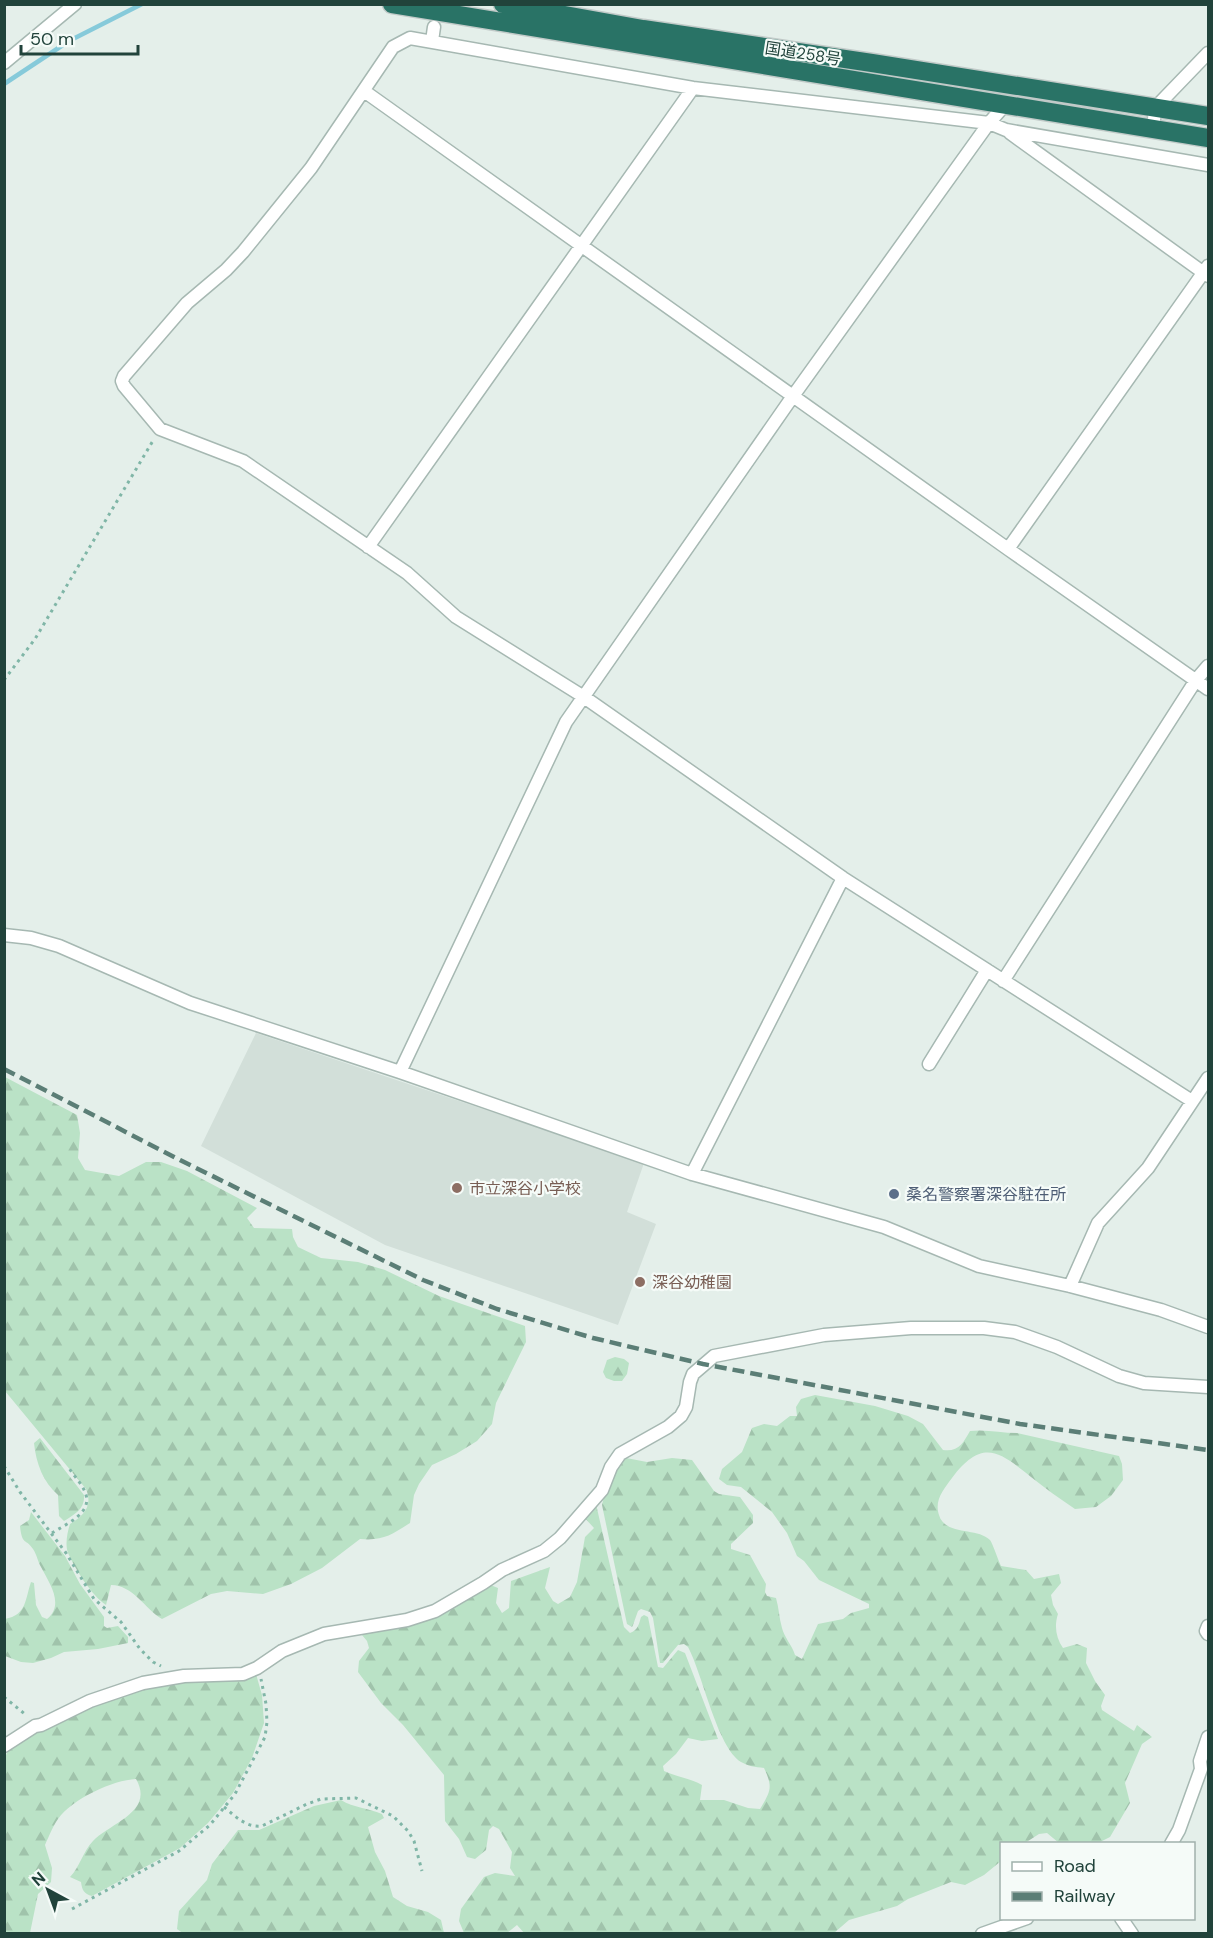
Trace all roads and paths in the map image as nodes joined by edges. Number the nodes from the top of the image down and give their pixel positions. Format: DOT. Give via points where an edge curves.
graph roads {
  1 [pos="75,4"];
  2 [pos="392,4"];
  3 [pos="503,4"];
  4 [pos="434,27"];
  5 [pos="432,41"];
  6 [pos="1209,53"];
  7 [pos="4,63"];
  8 [pos="693,88"];
  9 [pos="364,91"];
  10 [pos="1004,106"];
  11 [pos="1155,108"];
  12 [pos="1209,116"];
  13 [pos="989,123"];
  14 [pos="1006,130"];
  15 [pos="1153,130"];
  16 [pos="1209,138"];
  17 [pos="1209,165"];
  18 [pos="582,245"];
  19 [pos="1207,272"];
  20 [pos="793,396"];
  21 [pos="160,429"];
  22 [pos="368,547"];
  23 [pos="1008,549"];
  24 [pos="1209,666"];
  25 [pos="5,677"];
  26 [pos="1196,680"];
  27 [pos="1209,689"];
  28 [pos="584,697"];
  29 [pos="843,878"];
  30 [pos="4,935"];
  31 [pos="987,970"];
  32 [pos="1003,981"];
  33 [pos="929,1064"];
  34 [pos="400,1072"];
  35 [pos="1209,1078"];
  36 [pos="1192,1101"];
  37 [pos="692,1174"];
  38 [pos="1070,1286"];
  39 [pos="1209,1327"];
  40 [pos="1209,1387"];
  41 [pos="4,1466"];
  42 [pos="69,1468"];
  43 [pos="52,1533"];
  44 [pos="1209,1626"];
  45 [pos="1209,1634"];
  46 [pos="257,1668"];
  47 [pos="184,1676"];
  48 [pos="4,1697"];
  49 [pos="41,1725"];
  50 [pos="1209,1737"];
  51 [pos="4,1746"];
  52 [pos="1205,1771"];
  53 [pos="224,1808"];
  54 [pos="1172,1842"];
  55 [pos="422,1871"];
  56 [pos="72,1909"];
  57 [pos="1021,1920"];
  58 [pos="1122,1920"];
  59 [pos="982,1934"];
  60 [pos="1132,1934"];
  1 -- 7 [label="street"];
  2 -- 10 [label="highway, 国道258号"];
  3 -- 11 [label="highway, 国道258号"];
  4 -- 5 [label="street"];
  5 -- 8 [label="street"];
  5 -- 9 [label="street" via="410,38 393,47"];
  6 -- 11 [label="street"];
  8 -- 13 [label="street"];
  8 -- 18 [label="street"];
  9 -- 18 [label="street"];
  9 -- 21 [label="street" via="311,168 243,252 187,303 124,376 124,386"];
  10 -- 13 [label="street"];
  10 -- 15 [label="highway, 国道258号"];
  11 -- 12 [label="highway, 国道258号"];
  11 -- 15 [label="street"];
  13 -- 14 [label="street"];
  13 -- 20 [label="street"];
  14 -- 17 [label="street"];
  14 -- 19 [label="street"];
  15 -- 16 [label="highway, 国道258号"];
  18 -- 20 [label="street"];
  18 -- 22 [label="street"];
  19 -- 23 [label="street"];
  20 -- 23 [label="street"];
  20 -- 28 [label="street"];
  21 -- 22 [label="street" via="243,461"];
  21 -- 25 [label="path" via="35,639"];
  22 -- 28 [label="street" via="407,573 456,617"];
  23 -- 26 [label="street"];
  24 -- 26 [label="street"];
  26 -- 27 [label="street"];
  26 -- 32 [label="street"];
  28 -- 29 [label="street"];
  28 -- 34 [label="street" via="566,722"];
  29 -- 31 [label="street"];
  29 -- 37 [label="street"];
  30 -- 34 [label="street" via="59,946 190,1003"];
  31 -- 32 [label="street"];
  31 -- 33 [label="street"];
  32 -- 36 [label="street"];
  34 -- 37 [label="street"];
  35 -- 36 [label="street"];
  36 -- 38 [label="street" via="1148,1168 1098,1222"];
  37 -- 38 [label="street" via="884,1227 979,1266"];
  38 -- 39 [label="street"];
  40 -- 46 [label="street" via="1119,1376 1015,1332 984,1328 911,1328 824,1335 714,1356 693,1374 681,1416 620,1454 602,1490 551,1546 502,1570 435,1611 324,1635 282,1652"];
  41 -- 43 [label="path"];
  42 -- 43 [label="path" via="84,1489 87,1506"];
  43 -- 47 [label="path" via="93,1599 120,1622 153,1662"];
  44 -- 45 [label="street"];
  46 -- 47 [label="street" via="243,1674"];
  46 -- 53 [label="path" via="266,1704 265,1737"];
  47 -- 49 [label="street" via="143,1683 90,1701"];
  48 -- 49 [label="path"];
  49 -- 51 [label="street"];
  50 -- 52 [label="street" via="1200,1761"];
  52 -- 54 [label="street"];
  53 -- 55 [label="path" via="255,1827 321,1799 356,1798 393,1816 408,1831"];
  53 -- 56 [label="path" via="178,1851"];
  57 -- 59 [label="street"];
  58 -- 60 [label="street"];
}
